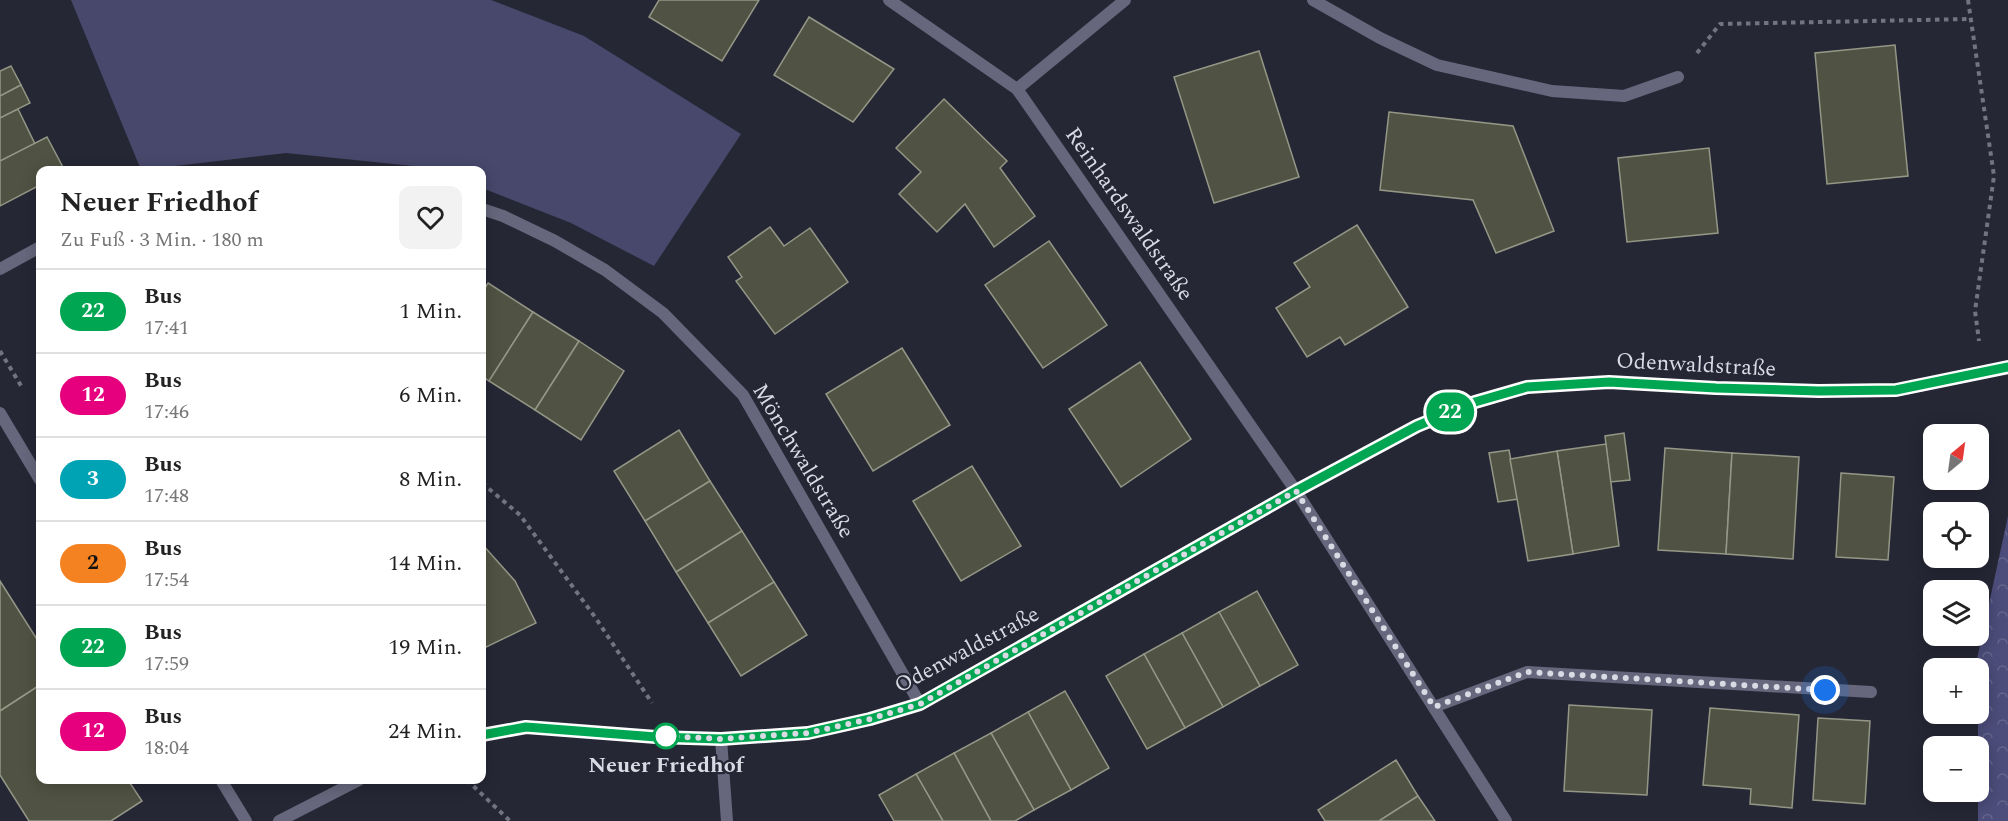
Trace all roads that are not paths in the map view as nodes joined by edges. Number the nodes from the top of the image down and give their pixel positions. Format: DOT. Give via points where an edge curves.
graph roads {
  1 [pos="889,0"];
  2 [pos="1125,0"];
  3 [pos="1313,0"];
  4 [pos="1678,77"];
  5 [pos="1017,89"];
  6 [pos="486,210"];
  7 [pos="36,249"];
  8 [pos="0,268"];
  9 [pos="2008,367"];
  10 [pos="0,413"];
  11 [pos="36,473"];
  12 [pos="1296,491"];
  13 [pos="1871,692"];
  14 [pos="920,704"];
  15 [pos="1434,707"];
  16 [pos="486,734"];
  17 [pos="721,739"];
  18 [pos="223,784"];
  19 [pos="351,784"];
  20 [pos="246,821"];
  21 [pos="279,821"];
  22 [pos="727,821"];
  23 [pos="1506,821"];
  1 -- 5 [label="street, Reinhardswaldstraße"];
  2 -- 5 [label="street"];
  3 -- 4 [label="street" via="1437,65 1552,92 1624,96"];
  5 -- 12 [label="street, Reinhardswaldstraße"];
  6 -- 14 [label="street, Mönchwaldstraße" via="555,241 605,270 663,313 743,395"];
  7 -- 8 [label="street"];
  9 -- 12 [label="street, Odenwaldstraße" via="1896,390 1819,391 1609,382 1527,387 1475,402 1417,426"];
  10 -- 11 [label="street"];
  12 -- 14 [label="street, Odenwaldstraße"];
  12 -- 15 [label="street"];
  13 -- 15 [label="street" via="1527,672"];
  14 -- 17 [label="street, Odenwaldstraße" via="808,733"];
  15 -- 23 [label="street"];
  16 -- 17 [label="street, Odenwaldstraße" via="526,727"];
  17 -- 22 [label="street"];
  18 -- 20 [label="street"];
  19 -- 21 [label="street"];
}
